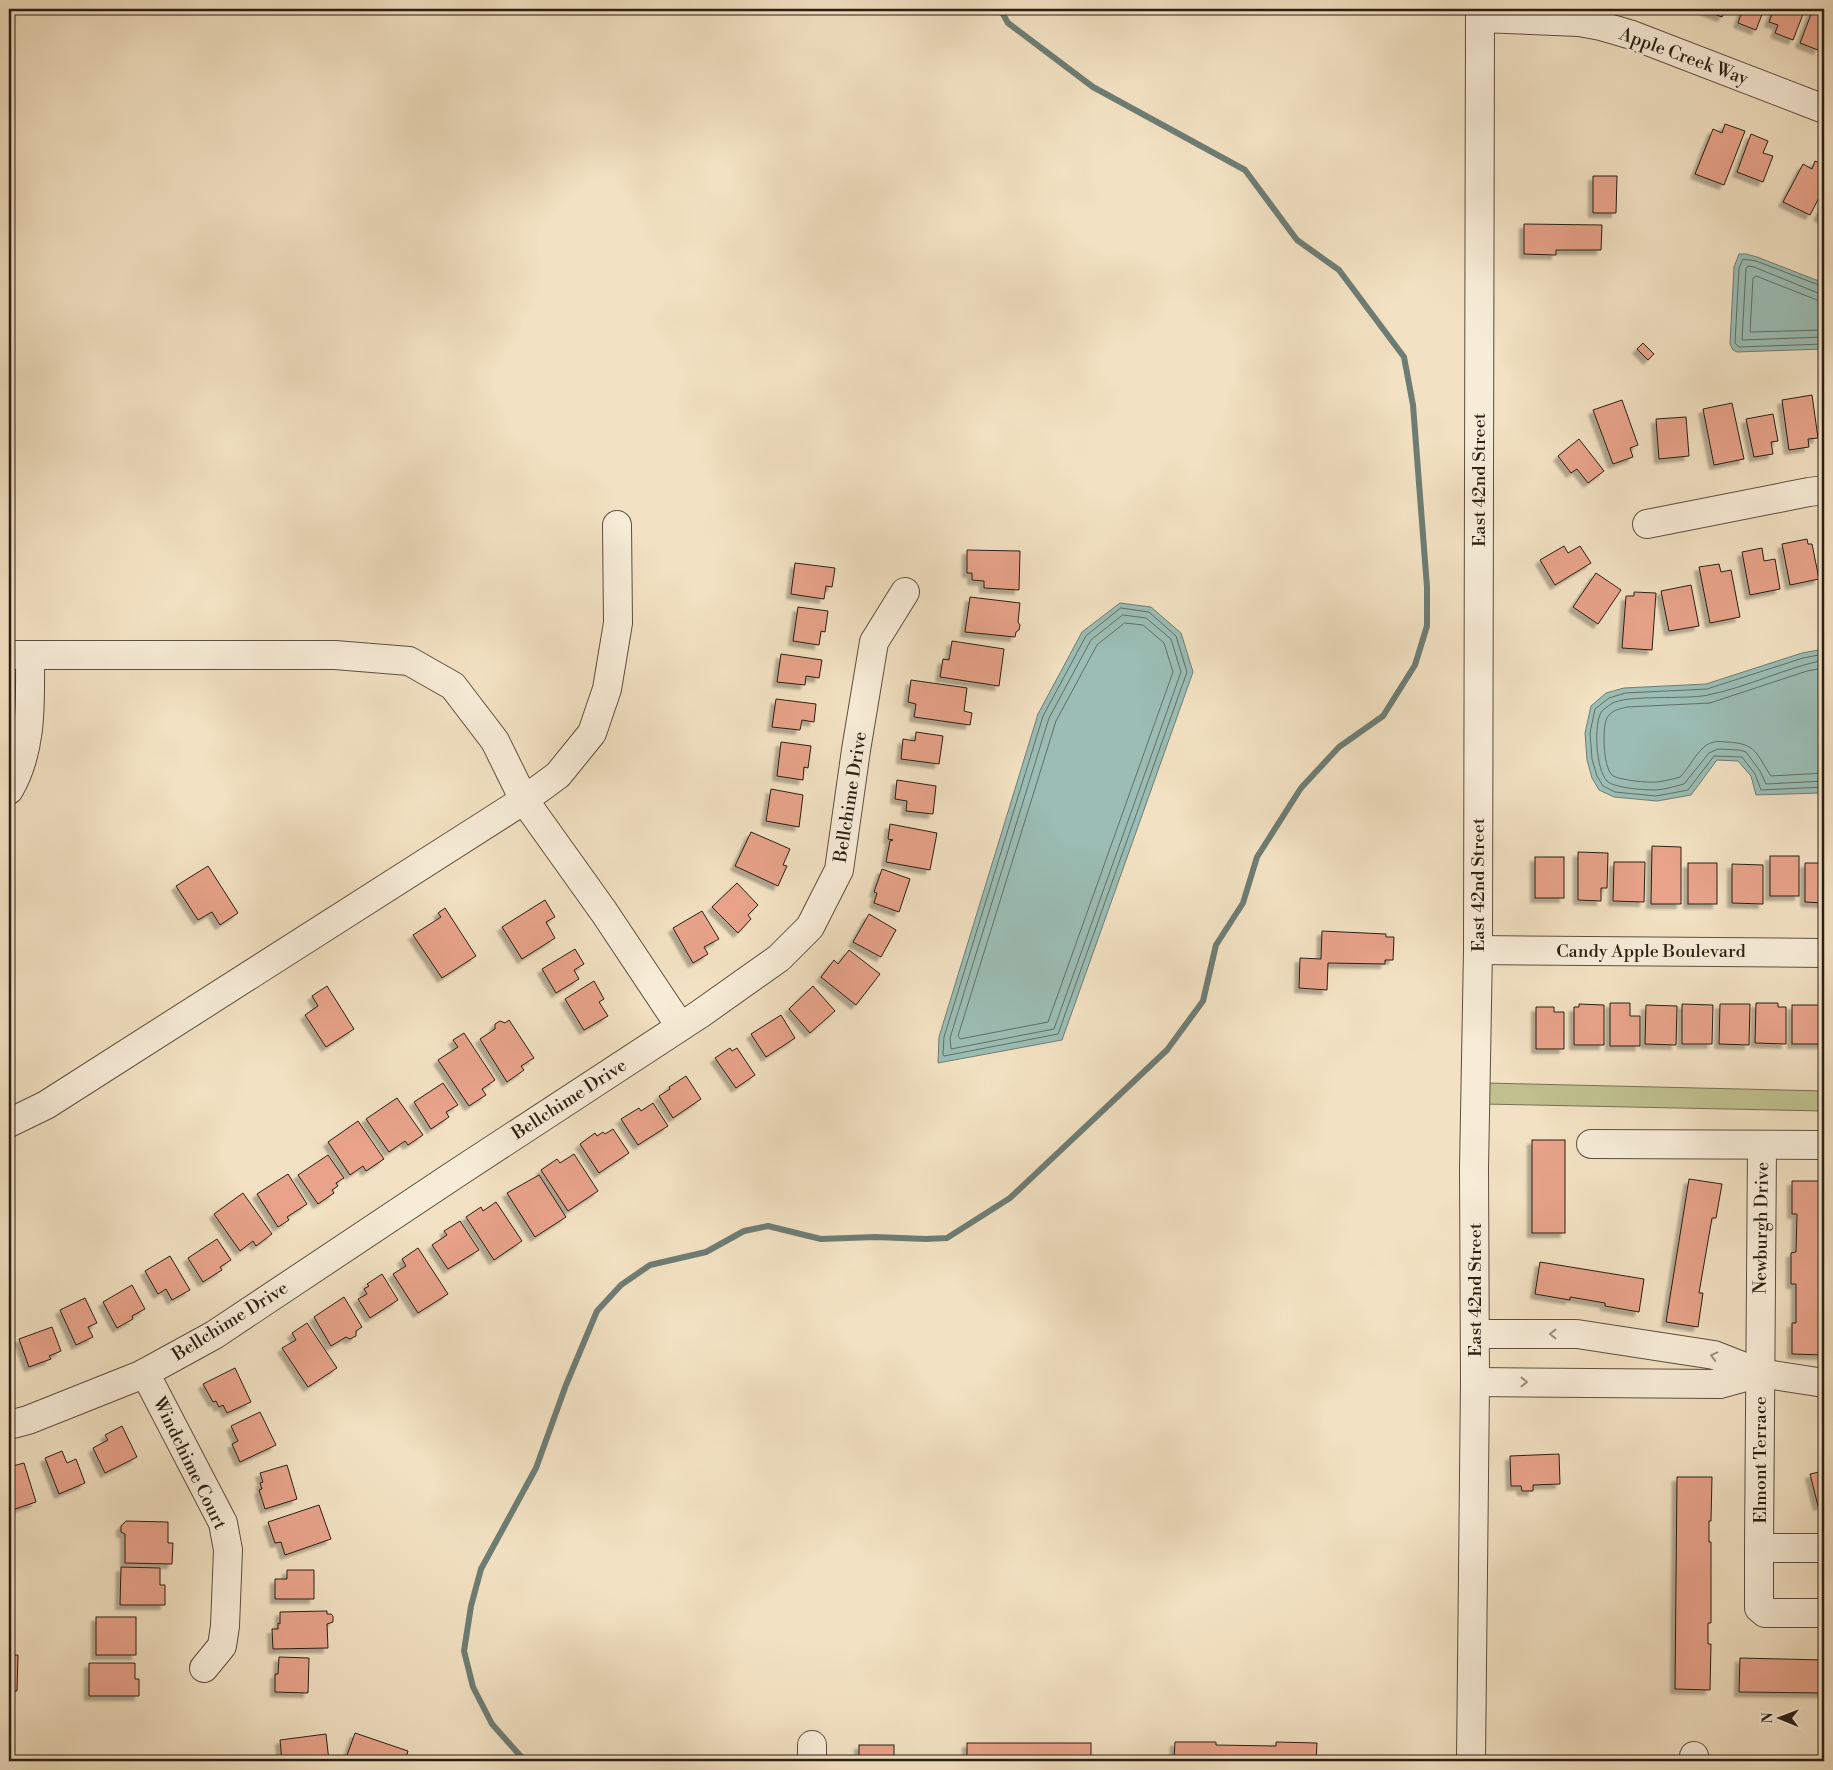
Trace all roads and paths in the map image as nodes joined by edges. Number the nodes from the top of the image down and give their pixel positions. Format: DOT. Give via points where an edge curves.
graph roads {
  1 [pos="1480,13"];
  2 [pos="1824,109"];
  3 [pos="1824,490"];
  4 [pos="1647,524"];
  5 [pos="617,526"];
  6 [pos="905,592"];
  7 [pos="19,655"];
  8 [pos="9,790"];
  9 [pos="524,800"];
  10 [pos="1478,950"];
  11 [pos="1824,953"];
  12 [pos="680,1026"];
  13 [pos="9,1123"];
  14 [pos="1591,1144"];
  15 [pos="1762,1145"];
  16 [pos="1824,1145"];
  17 [pos="1475,1334"];
  18 [pos="145,1373"];
  19 [pos="1760,1373"];
  20 [pos="1475,1382"];
  21 [pos="1824,1383"];
  22 [pos="9,1425"];
  23 [pos="1759,1548"];
  24 [pos="1824,1548"];
  25 [pos="1824,1613"];
  26 [pos="204,1668"];
  27 [pos="1471,1761"];
  1 -- 2 [label="street, Apple Creek Way" via="1601,26"];
  1 -- 10 [label="street, East 42nd Street"];
  3 -- 4 [label="street"];
  5 -- 9 [label="street" via="618,623 607,689 592,733 558,775"];
  6 -- 12 [label="street, Bellchime Drive" via="874,642 839,870 810,927 779,958"];
  7 -- 8 [label="street" via="30,706 23,758"];
  7 -- 9 [label="street" via="335,655 409,662 453,686 495,741"];
  9 -- 12 [label="street"];
  9 -- 13 [label="street" via="46,1105"];
  10 -- 11 [label="street, Candy Apple Boulevard"];
  10 -- 17 [label="street, East 42nd Street"];
  12 -- 18 [label="street, Bellchime Drive" via="214,1335"];
  14 -- 15 [label="street"];
  15 -- 16 [label="street, Newburgh Drive"];
  15 -- 19 [label="street, Newburgh Drive"];
  19 -- 17 [label="street, one-way" via="1714,1356 1577,1334"];
  17 -- 20 [label="street, East 42nd Street"];
  18 -- 22 [label="street, Bellchime Drive"];
  18 -- 26 [label="street, Windchime Court" via="223,1523 228,1550 225,1626 222,1646"];
  20 -- 19 [label="street, one-way" via="1720,1384"];
  19 -- 21 [label="street"];
  19 -- 23 [label="street, Elmont Terrace"];
  20 -- 27 [label="street, East 42nd Street"];
  23 -- 24 [label="street, Elmont Terrace"];
  23 -- 25 [label="street, Elmont Terrace" via="1759,1608 1762,1612"];
}
